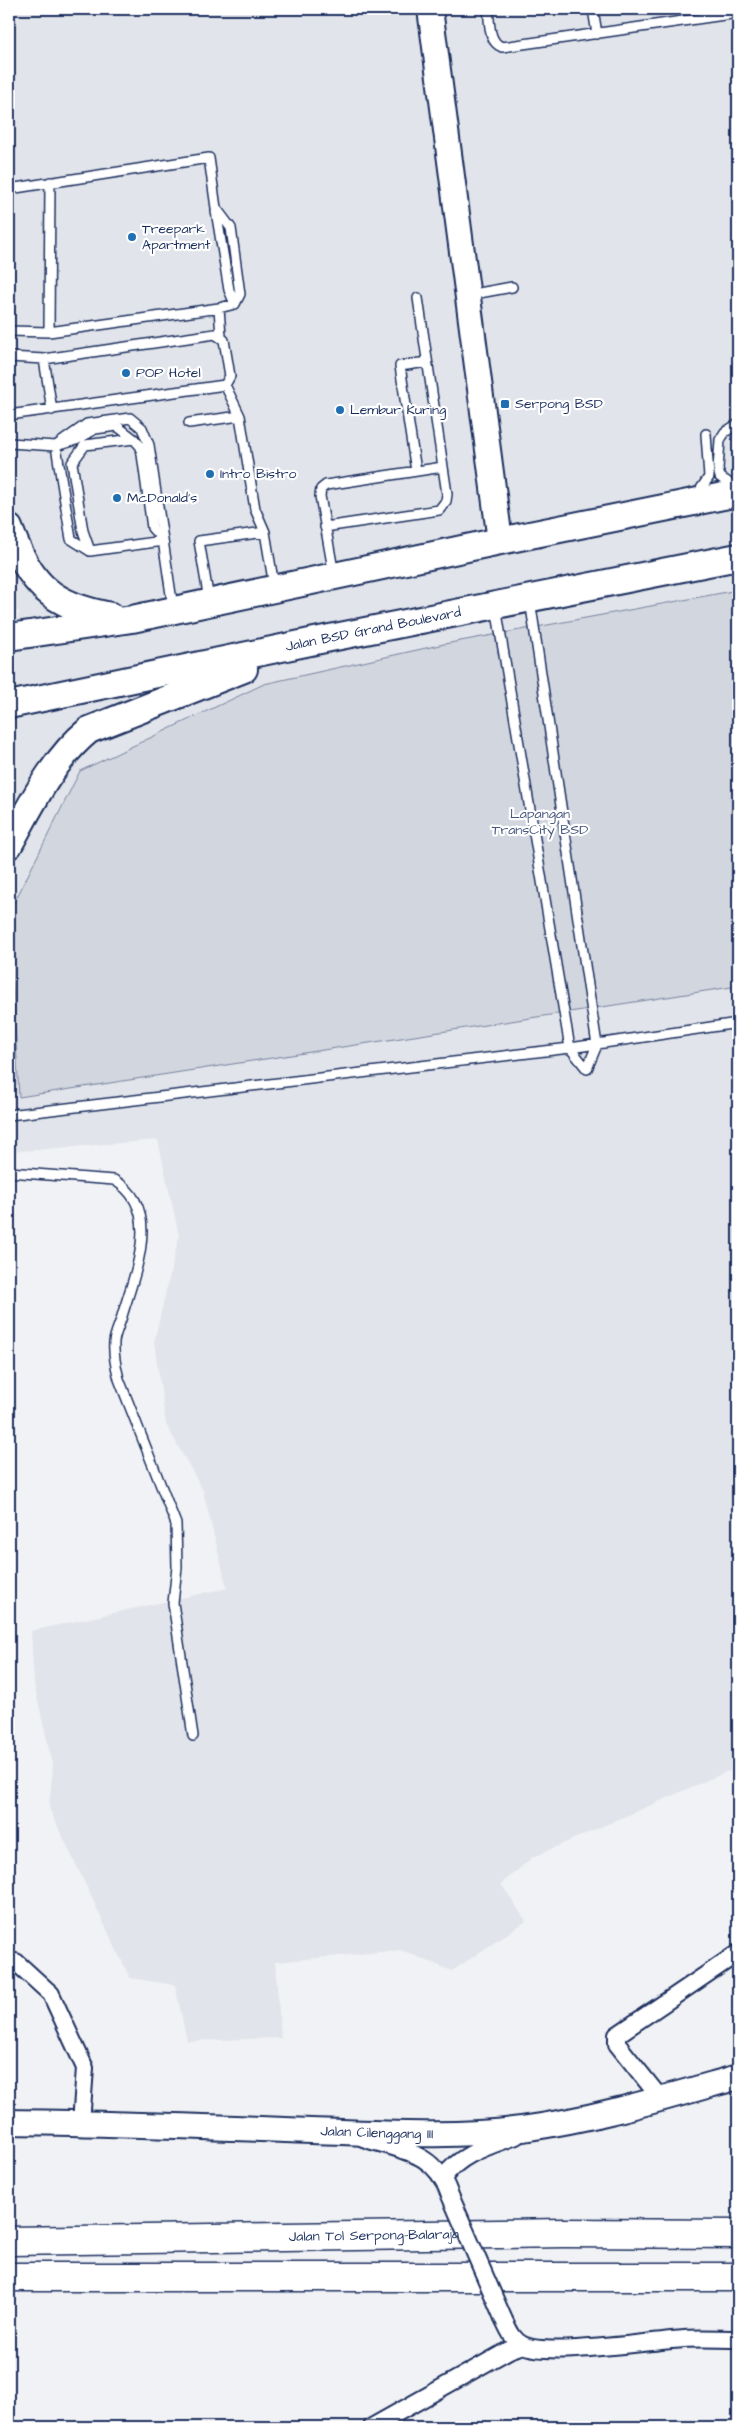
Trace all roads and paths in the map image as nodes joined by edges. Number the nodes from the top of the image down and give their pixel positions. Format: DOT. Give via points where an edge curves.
graph roads {
  1 [pos="430,9"];
  2 [pos="488,9"];
  3 [pos="593,9"];
  4 [pos="738,13"];
  5 [pos="597,34"];
  6 [pos="50,182"];
  7 [pos="9,189"];
  8 [pos="512,287"];
  9 [pos="468,295"];
  10 [pos="418,298"];
  11 [pos="219,308"];
  12 [pos="9,331"];
  13 [pos="49,332"];
  14 [pos="221,336"];
  15 [pos="9,357"];
  16 [pos="44,359"];
  17 [pos="427,362"];
  18 [pos="225,385"];
  19 [pos="52,410"];
  20 [pos="9,415"];
  21 [pos="240,416"];
  22 [pos="189,423"];
  23 [pos="738,424"];
  24 [pos="706,434"];
  25 [pos="134,439"];
  26 [pos="9,443"];
  27 [pos="56,446"];
  28 [pos="719,456"];
  29 [pos="708,457"];
  30 [pos="444,467"];
  31 [pos="416,471"];
  32 [pos="738,489"];
  33 [pos="738,493"];
  34 [pos="691,502"];
  35 [pos="325,527"];
  36 [pos="9,528"];
  37 [pos="266,532"];
  38 [pos="163,541"];
  39 [pos="500,541"];
  40 [pos="90,551"];
  41 [pos="738,557"];
  42 [pos="334,575"];
  43 [pos="274,589"];
  44 [pos="530,599"];
  45 [pos="210,603"];
  46 [pos="496,606"];
  47 [pos="174,610"];
  48 [pos="132,619"];
  49 [pos="9,637"];
  50 [pos="315,641"];
  51 [pos="9,705"];
  52 [pos="9,845"];
  53 [pos="738,1023"];
  54 [pos="596,1044"];
  55 [pos="570,1048"];
  56 [pos="9,1115"];
  57 [pos="9,1172"];
  58 [pos="193,1736"];
  59 [pos="738,1953"];
  60 [pos="9,1962"];
  61 [pos="738,2076"];
  62 [pos="661,2099"];
  63 [pos="9,2122"];
  64 [pos="81,2123"];
  65 [pos="547,2124"];
  66 [pos="344,2132"];
  67 [pos="447,2185"];
  68 [pos="738,2234"];
  69 [pos="9,2241"];
  70 [pos="9,2277"];
  71 [pos="738,2277"];
  72 [pos="738,2339"];
  73 [pos="522,2345"];
  74 [pos="372,2427"];
  1 -- 9 [label="street"];
  2 -- 5 [label="lane" via="493,40 502,47"];
  3 -- 5 [label="lane"];
  4 -- 5 [label="lane"];
  6 -- 7 [label="lane"];
  6 -- 11 [label="lane" via="209,158 216,208 231,228 240,294 235,304"];
  6 -- 13 [label="lane"];
  8 -- 9 [label="lane"];
  9 -- 39 [label="street"];
  10 -- 17 [label="lane"];
  11 -- 13 [label="lane"];
  11 -- 14 [label="lane"];
  12 -- 13 [label="lane"];
  14 -- 16 [label="lane" via="215,334"];
  14 -- 18 [label="lane" via="230,376"];
  15 -- 16 [label="lane"];
  16 -- 19 [label="lane"];
  17 -- 30 [label="lane"];
  17 -- 31 [label="lane" via="400,366"];
  18 -- 19 [label="lane"];
  18 -- 21 [label="lane"];
  19 -- 20 [label="lane"];
  21 -- 22 [label="lane"];
  21 -- 37 [label="lane" via="255,509"];
  23 -- 28 [label="lane" via="725,432 720,440"];
  24 -- 29 [label="lane"];
  25 -- 27 [label="lane" via="117,426 95,429"];
  25 -- 38 [label="lane" via="140,447 152,528"];
  25 -- 40 [label="lane" via="85,445 72,463 83,531"];
  26 -- 27 [label="lane"];
  27 -- 38 [label="lane" via="87,424 130,418 142,428 148,445"];
  27 -- 40 [label="lane" via="71,539"];
  28 -- 29 [label="lane"];
  28 -- 32 [label="lane" via="720,477"];
  29 -- 34 [label="lane" via="709,476"];
  30 -- 31 [label="lane"];
  30 -- 35 [label="lane" via="447,494 439,510"];
  31 -- 35 [label="lane" via="321,488"];
  33 -- 34 [label="main road"];
  34 -- 39 [label="main road"];
  35 -- 42 [label="lane"];
  36 -- 48 [label="main road" via="30,573 51,595 83,611"];
  37 -- 43 [label="lane"];
  37 -- 45 [label="lane" via="199,541"];
  38 -- 40 [label="lane"];
  38 -- 47 [label="lane"];
  39 -- 42 [label="main road"];
  41 -- 44 [label="main road, Jalan BSD Grand Boulevard"];
  42 -- 43 [label="main road"];
  43 -- 45 [label="main road"];
  44 -- 46 [label="main road, Jalan BSD Grand Boulevard"];
  44 -- 54 [label="lane"];
  45 -- 47 [label="main road"];
  46 -- 50 [label="main road, Jalan BSD Grand Boulevard"];
  46 -- 55 [label="lane"];
  47 -- 48 [label="main road"];
  48 -- 49 [label="main road"];
  50 -- 51 [label="main road, Jalan BSD Grand Boulevard"];
  50 -- 52 [label="main road" via="89,730 58,762"];
  53 -- 54 [label="lane"];
  54 -- 55 [label="lane"];
  54 -- 55 [label="lane" via="587,1069"];
  55 -- 56 [label="lane"];
  57 -- 58 [label="lane" via="114,1180 133,1196 142,1218 142,1244 114,1340 114,1359 176,1524 177,1567 173,1603"];
  59 -- 62 [label="street" via="617,2035 617,2044"];
  60 -- 64 [label="street" via="16,1962 51,1994 81,2060 84,2068"];
  61 -- 62 [label="street, Jalan Cilenggang III"];
  62 -- 65 [label="street, Jalan Cilenggang III"];
  63 -- 64 [label="street, Jalan Cilenggang III"];
  64 -- 66 [label="street, Jalan Cilenggang III"];
  65 -- 66 [label="street, Jalan Cilenggang III" via="472,2133"];
  65 -- 67 [label="street" via="472,2152 451,2167"];
  66 -- 67 [label="street" via="416,2153 436,2167"];
  67 -- 73 [label="street, bridge" via="503,2318 513,2338"];
  68 -- 69 [label="highway, Jalan Tol Serpong–Balaraja" via="563,2233"];
  70 -- 71 [label="highway"];
  72 -- 73 [label="street" via="686,2339 560,2349 535,2349"];
  73 -- 74 [label="street"];
}
